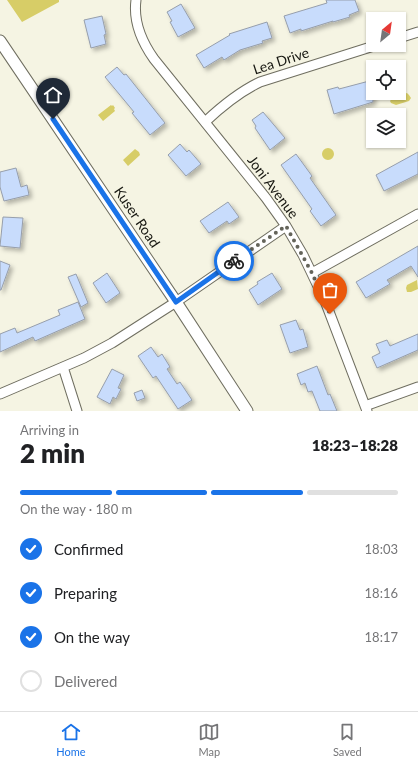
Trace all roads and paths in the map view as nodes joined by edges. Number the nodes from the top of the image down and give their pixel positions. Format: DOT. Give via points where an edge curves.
graph roads {
  1 [pos="136,0"];
  2 [pos="418,32"];
  3 [pos="406,36"];
  4 [pos="0,41"];
  5 [pos="366,48"];
  6 [pos="205,122"];
  7 [pos="418,214"];
  8 [pos="286,226"];
  9 [pos="312,273"];
  10 [pos="176,302"];
  11 [pos="63,367"];
  12 [pos="418,387"];
  13 [pos="0,394"];
  14 [pos="366,409"];
  15 [pos="77,411"];
  16 [pos="247,411"];
  1 -- 6 [label="street, Joni Avenue" via="136,16 145,47"];
  2 -- 3 [label="street"];
  4 -- 10 [label="street, Kuser Road"];
  5 -- 6 [label="street, Lea Drive" via="260,82 228,101"];
  6 -- 8 [label="street, Joni Avenue"];
  7 -- 9 [label="street"];
  8 -- 9 [label="street, Joni Avenue"];
  8 -- 10 [label="street"];
  9 -- 14 [label="street, Joni Avenue"];
  10 -- 11 [label="street" via="112,343"];
  10 -- 16 [label="street, Kuser Road"];
  11 -- 13 [label="street"];
  11 -- 15 [label="street"];
  12 -- 14 [label="street, Joni Avenue"];
}
